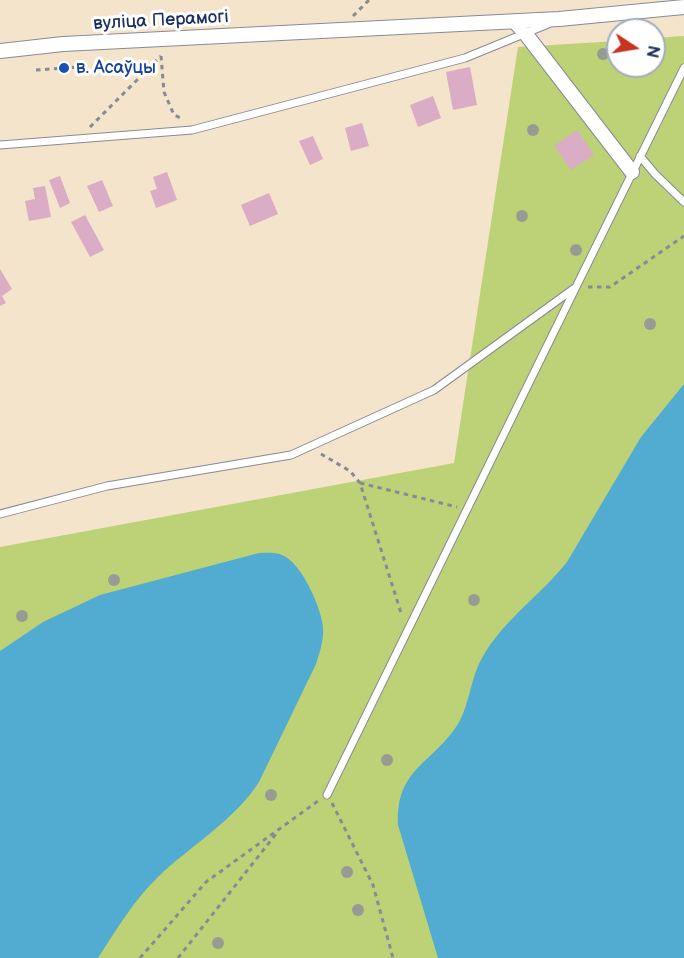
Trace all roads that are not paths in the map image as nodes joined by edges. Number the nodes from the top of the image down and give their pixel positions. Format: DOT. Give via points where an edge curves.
graph roads {
  1 [pos="684,7"];
  2 [pos="558,19"];
  3 [pos="514,21"];
  4 [pos="525,33"];
  5 [pos="0,51"];
  6 [pos="684,68"];
  7 [pos="0,145"];
  8 [pos="640,156"];
  9 [pos="632,172"];
  10 [pos="684,202"];
  11 [pos="576,287"];
  12 [pos="0,514"];
  13 [pos="327,795"];
  1 -- 2 [label="street, вуліца Перамогі"];
  2 -- 3 [label="street, вуліца Перамогі"];
  2 -- 4 [label="lane"];
  3 -- 4 [label="street"];
  3 -- 5 [label="street, вуліца Перамогі" via="63,44"];
  4 -- 7 [label="lane" via="465,58 192,130"];
  4 -- 9 [label="street"];
  6 -- 8 [label="lane"];
  8 -- 9 [label="lane"];
  8 -- 10 [label="lane"];
  9 -- 11 [label="lane"];
  11 -- 12 [label="lane" via="434,390 291,455 107,486"];
  11 -- 13 [label="lane"];
}
